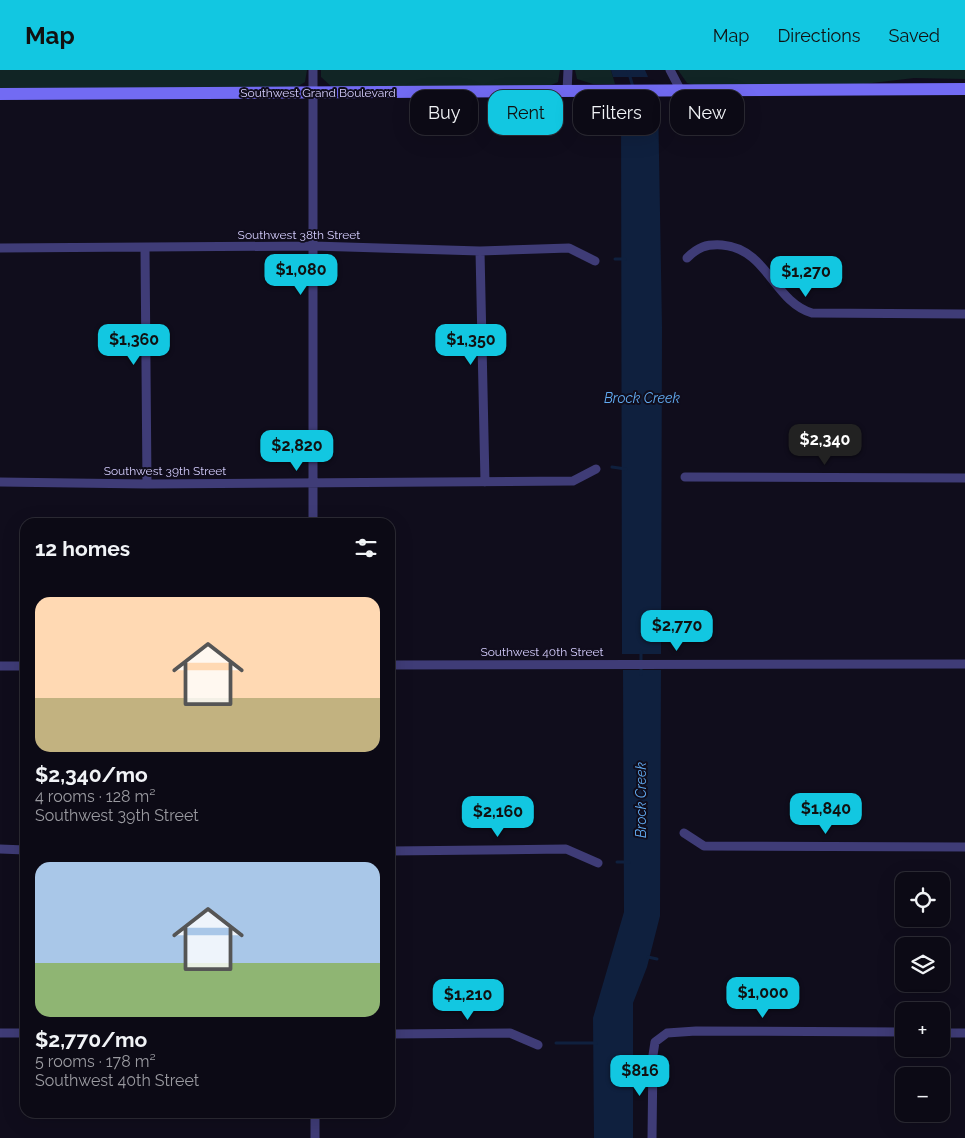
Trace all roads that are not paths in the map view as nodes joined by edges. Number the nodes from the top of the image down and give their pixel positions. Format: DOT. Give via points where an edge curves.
graph roads {
  1 [pos="313,70"];
  2 [pos="568,70"];
  3 [pos="670,70"];
  4 [pos="965,89"];
  5 [pos="680,90"];
  6 [pos="670,91"];
  7 [pos="744,91"];
  8 [pos="567,92"];
  9 [pos="313,93"];
  10 [pos="0,94"];
  11 [pos="313,246"];
  12 [pos="0,248"];
  13 [pos="145,248"];
  14 [pos="480,251"];
  15 [pos="687,258"];
  16 [pos="595,261"];
  17 [pos="965,314"];
  18 [pos="596,469"];
  19 [pos="685,477"];
  20 [pos="965,478"];
  21 [pos="0,482"];
  22 [pos="485,482"];
  23 [pos="147,484"];
  24 [pos="312,484"];
  25 [pos="313,518"];
  26 [pos="965,664"];
  27 [pos="395,665"];
  28 [pos="0,666"];
  29 [pos="20,666"];
  30 [pos="684,833"];
  31 [pos="965,847"];
  32 [pos="0,849"];
  33 [pos="20,850"];
  34 [pos="395,851"];
  35 [pos="598,864"];
  36 [pos="895,1032"];
  37 [pos="0,1033"];
  38 [pos="20,1033"];
  39 [pos="950,1033"];
  40 [pos="965,1033"];
  41 [pos="395,1034"];
  42 [pos="538,1045"];
  43 [pos="315,1118"];
  44 [pos="315,1138"];
  45 [pos="652,1138"];
  1 -- 9 [label="street"];
  2 -- 8 [label="street"];
  3 -- 5 [label="street"];
  4 -- 7 [label="street, Southwest Grand Boulevard"];
  6 -- 8 [label="street, Southwest Grand Boulevard"];
  8 -- 9 [label="street, Southwest Grand Boulevard"];
  9 -- 10 [label="street, Southwest Grand Boulevard"];
  9 -- 11 [label="street"];
  11 -- 13 [label="street, Southwest 38th Street"];
  11 -- 14 [label="street, Southwest 38th Street"];
  11 -- 24 [label="street"];
  12 -- 13 [label="street, Southwest 38th Street"];
  13 -- 23 [label="street"];
  14 -- 16 [label="street, Southwest 38th Street" via="569,248"];
  14 -- 22 [label="street"];
  15 -- 17 [label="street" via="698,247 710,245 745,251 758,261 795,305 812,313"];
  18 -- 22 [label="street, Southwest 39th Street" via="573,481"];
  19 -- 20 [label="street"];
  21 -- 23 [label="street, Southwest 39th Street"];
  22 -- 24 [label="street, Southwest 39th Street"];
  23 -- 24 [label="street, Southwest 39th Street"];
  24 -- 25 [label="street"];
  26 -- 27 [label="street, Southwest 40th Street"];
  28 -- 29 [label="street"];
  30 -- 31 [label="street" via="704,846"];
  32 -- 33 [label="street"];
  34 -- 35 [label="street" via="566,849"];
  36 -- 45 [label="street" via="667,1033 655,1042 652,1055"];
  37 -- 38 [label="street"];
  39 -- 40 [label="street"];
  41 -- 42 [label="street" via="510,1033"];
  43 -- 44 [label="street"];
}
